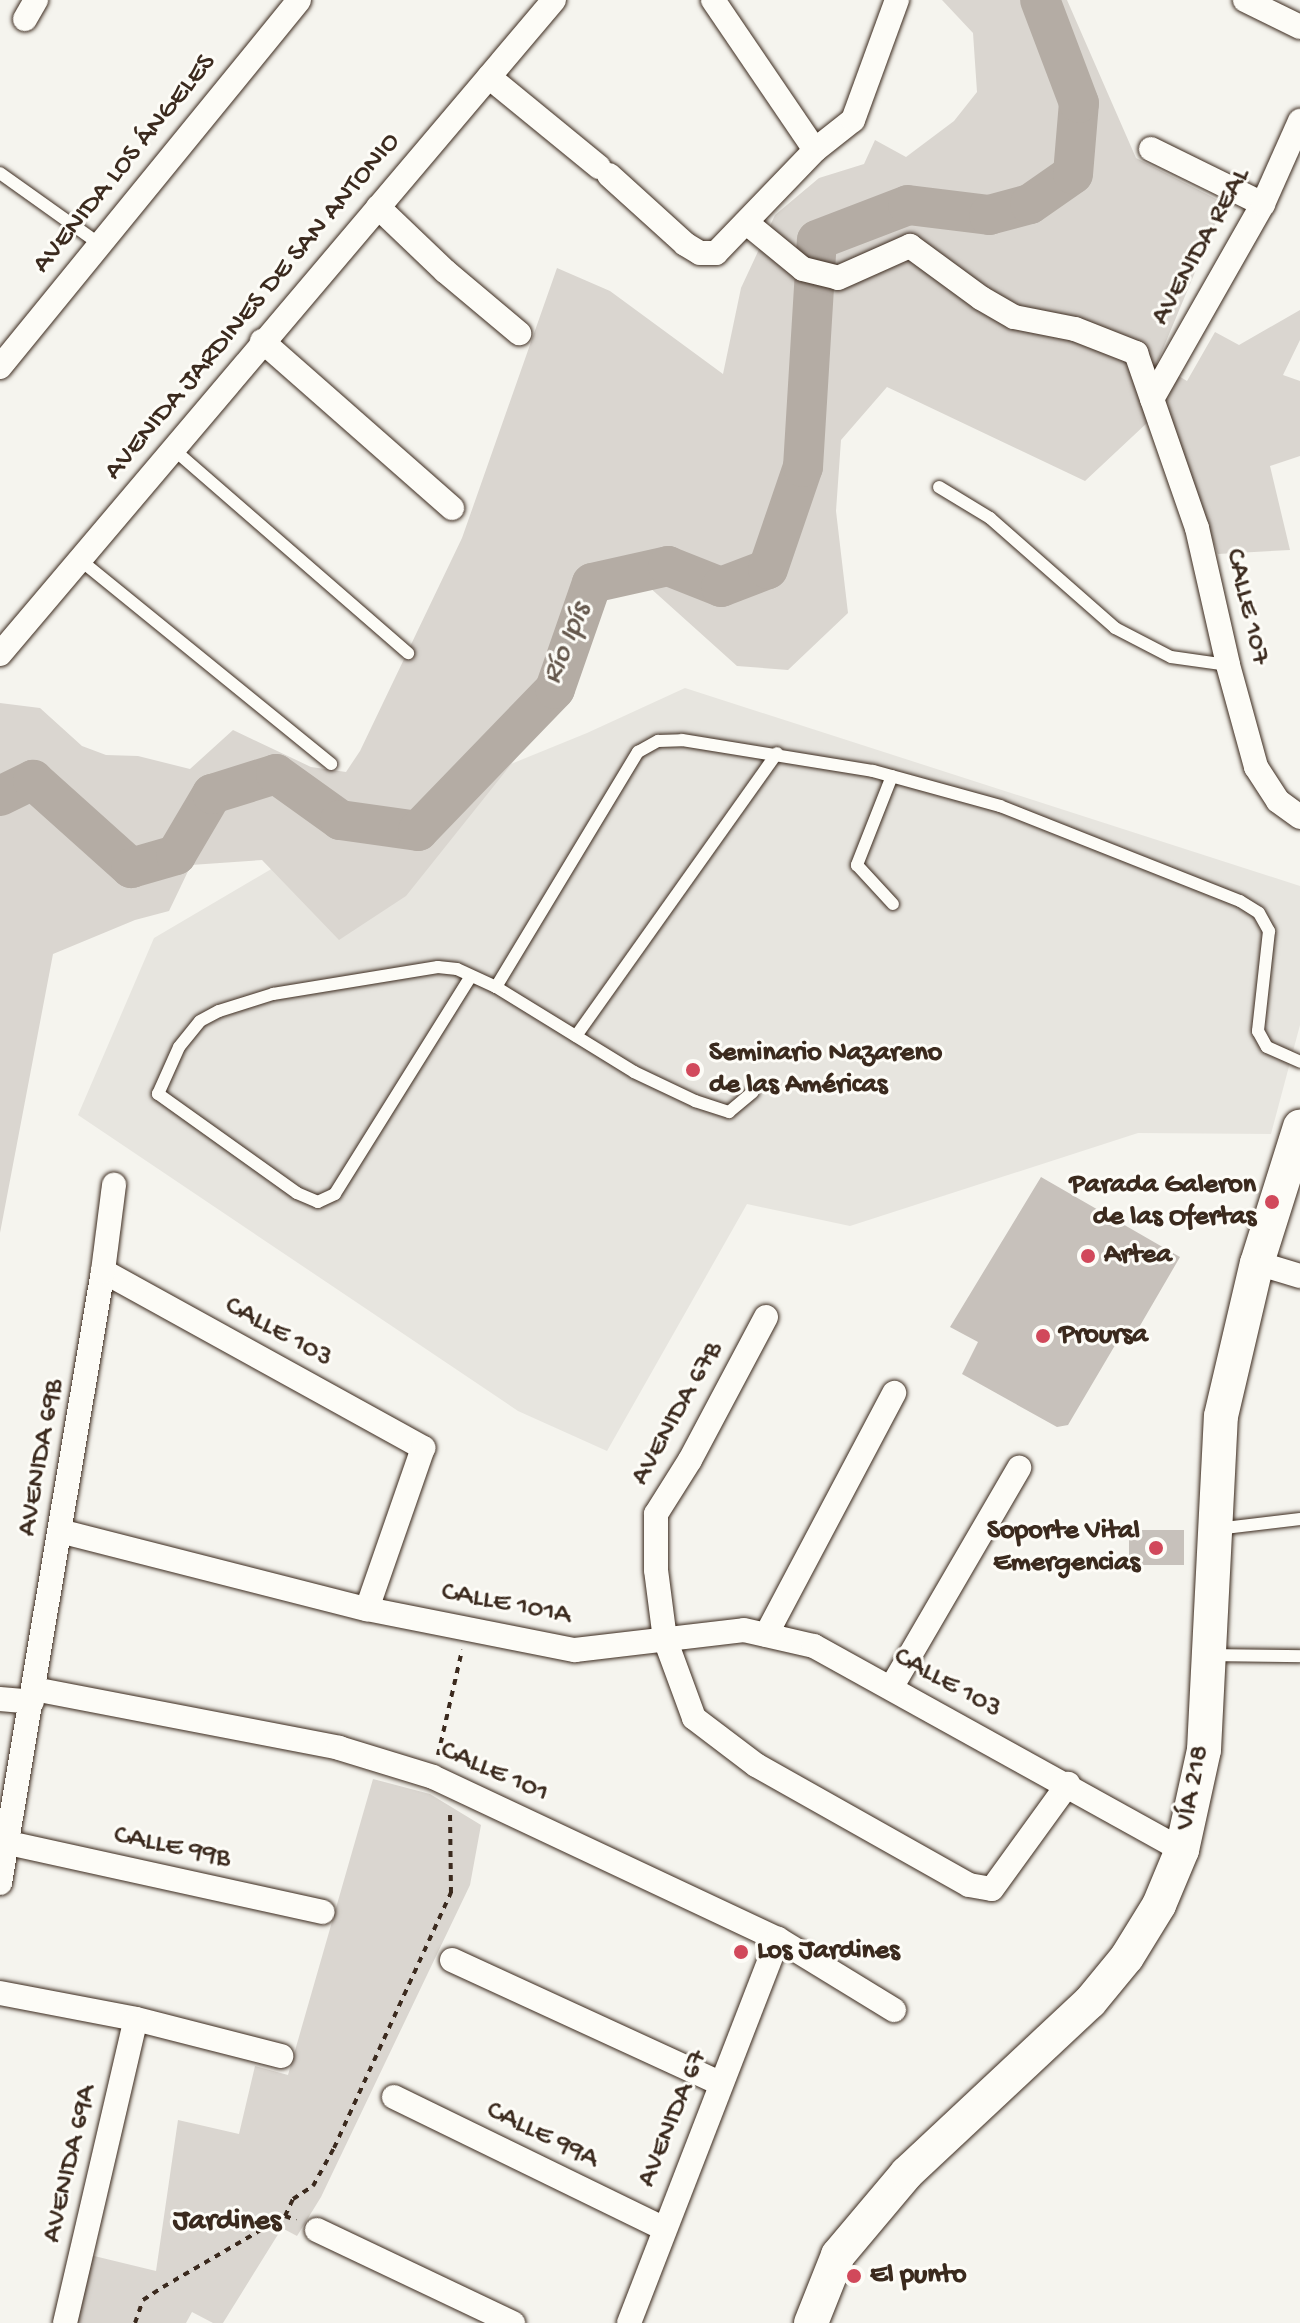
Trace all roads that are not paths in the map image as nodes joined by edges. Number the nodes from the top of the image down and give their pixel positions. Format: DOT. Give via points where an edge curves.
graph roads {
  1 [pos="299,0"];
  2 [pos="554,0"];
  3 [pos="713,0"];
  4 [pos="897,0"];
  5 [pos="1245,0"];
  6 [pos="1300,27"];
  7 [pos="489,77"];
  8 [pos="1300,121"];
  9 [pos="1151,149"];
  10 [pos="815,150"];
  11 [pos="0,173"];
  12 [pos="1263,204"];
  13 [pos="378,207"];
  14 [pos="748,224"];
  15 [pos="101,245"];
  16 [pos="519,333"];
  17 [pos="262,341"];
  18 [pos="0,367"];
  19 [pos="1152,399"];
  20 [pos="172,448"];
  21 [pos="939,487"];
  22 [pos="452,508"];
  23 [pos="79,558"];
  24 [pos="408,653"];
  25 [pos="0,654"];
  26 [pos="1228,665"];
  27 [pos="777,753"];
  28 [pos="331,764"];
  29 [pos="892,776"];
  30 [pos="1300,817"];
  31 [pos="893,904"];
  32 [pos="471,976"];
  33 [pos="496,987"];
  34 [pos="576,1036"];
  35 [pos="1300,1062"];
  36 [pos="753,1092"];
  37 [pos="1300,1127"];
  38 [pos="114,1185"];
  39 [pos="1257,1263"];
  40 [pos="103,1271"];
  41 [pos="1300,1276"];
  42 [pos="766,1317"];
  43 [pos="894,1393"];
  44 [pos="1019,1468"];
  45 [pos="1300,1519"];
  46 [pos="1216,1529"];
  47 [pos="60,1531"];
  48 [pos="367,1609"];
  49 [pos="766,1635"];
  50 [pos="665,1639"];
  51 [pos="1212,1655"];
  52 [pos="1300,1656"];
  53 [pos="891,1688"];
  54 [pos="33,1696"];
  55 [pos="0,1699"];
  56 [pos="1068,1784"];
  57 [pos="9,1843"];
  58 [pos="1182,1850"];
  59 [pos="0,1883"];
  60 [pos="323,1912"];
  61 [pos="778,1939"];
  62 [pos="452,1960"];
  63 [pos="0,1993"];
  64 [pos="894,2010"];
  65 [pos="136,2019"];
  66 [pos="281,2056"];
  67 [pos="720,2083"];
  68 [pos="394,2097"];
  69 [pos="663,2228"];
  70 [pos="317,2230"];
  71 [pos="65,2323"];
  72 [pos="513,2323"];
  73 [pos="629,2323"];
  74 [pos="811,2323"];
  1 -- 15 [label="street, AVENIDA LOS ÁNGELES"];
  2 -- 7 [label="street, AVENIDA JARDINES DE SAN ANTONIO"];
  3 -- 10 [label="street"];
  4 -- 10 [label="street" via="853,120"];
  5 -- 6 [label="street"];
  7 -- 13 [label="street, AVENIDA JARDINES DE SAN ANTONIO"];
  7 -- 14 [label="street" via="700,253 716,253"];
  8 -- 12 [label="street, AVENIDA REAL"];
  9 -- 12 [label="street"];
  10 -- 14 [label="street"];
  11 -- 15 [label="lane"];
  12 -- 19 [label="street, AVENIDA REAL"];
  13 -- 16 [label="street"];
  13 -- 17 [label="street, AVENIDA JARDINES DE SAN ANTONIO"];
  14 -- 19 [label="street, CALLE 107" via="803,269 838,278 910,246 1014,317 1075,329 1136,353"];
  15 -- 18 [label="street, AVENIDA LOS ÁNGELES"];
  17 -- 20 [label="street, AVENIDA JARDINES DE SAN ANTONIO"];
  17 -- 22 [label="street"];
  19 -- 26 [label="street, CALLE 107" via="1197,528"];
  20 -- 23 [label="street, AVENIDA JARDINES DE SAN ANTONIO"];
  20 -- 24 [label="lane"];
  21 -- 26 [label="lane" via="990,518 1115,628 1171,657"];
  23 -- 25 [label="street, AVENIDA JARDINES DE SAN ANTONIO"];
  23 -- 28 [label="lane"];
  26 -- 30 [label="street, CALLE 107" via="1256,767 1278,801"];
  27 -- 29 [label="lane"];
  27 -- 33 [label="lane" via="682,740 658,741 638,752"];
  27 -- 34 [label="lane"];
  29 -- 31 [label="lane" via="857,865"];
  29 -- 35 [label="lane" via="1000,806 1259,913 1269,931 1258,1031 1267,1047"];
  32 -- 32 [label="lane" via="438,967 401,971 273,994 219,1011 200,1021 179,1047 158,1094 297,1193 318,1202 335,1194"];
  32 -- 33 [label="lane"];
  33 -- 34 [label="lane"];
  34 -- 36 [label="lane" via="634,1072 729,1112"];
  37 -- 39 [label="main road, VÍA 218"];
  38 -- 40 [label="street, AVENIDA 69B"];
  39 -- 41 [label="street"];
  39 -- 46 [label="main road, VÍA 218" via="1221,1416"];
  40 -- 47 [label="street, AVENIDA 69B"];
  40 -- 48 [label="street, CALLE 103" via="423,1448"];
  42 -- 50 [label="street, AVENIDA 67B" via="656,1514 656,1570"];
  43 -- 49 [label="street"];
  44 -- 53 [label="street"];
  45 -- 46 [label="lane"];
  46 -- 51 [label="main road, VÍA 218"];
  47 -- 48 [label="street, CALLE 101A"];
  47 -- 54 [label="street, AVENIDA 69B"];
  48 -- 50 [label="street, CALLE 101A" via="575,1650"];
  49 -- 50 [label="street, CALLE 103" via="744,1630"];
  49 -- 53 [label="street, CALLE 103" via="814,1646"];
  50 -- 56 [label="street" via="694,1718 756,1765 969,1885 992,1889"];
  51 -- 52 [label="lane"];
  51 -- 58 [label="main road, VÍA 218" via="1204,1750"];
  53 -- 56 [label="street, CALLE 103"];
  54 -- 55 [label="street, CALLE 101"];
  54 -- 57 [label="street, AVENIDA 69B"];
  54 -- 61 [label="street, CALLE 101" via="339,1748 441,1780"];
  56 -- 58 [label="street, CALLE 103"];
  57 -- 59 [label="street, AVENIDA 69B"];
  57 -- 60 [label="street, CALLE 99B"];
  58 -- 74 [label="main road, VÍA 218" via="1159,1905 1127,1957 1090,2002 907,2173 838,2255"];
  61 -- 64 [label="street, CALLE 101"];
  61 -- 67 [label="street, AVENIDA 67"];
  62 -- 67 [label="street"];
  63 -- 65 [label="street"];
  65 -- 66 [label="street"];
  65 -- 71 [label="street, AVENIDA 69A"];
  67 -- 69 [label="street, AVENIDA 67"];
  68 -- 69 [label="street, CALLE 99A"];
  69 -- 73 [label="street, AVENIDA 67"];
  70 -- 72 [label="street"];
}
